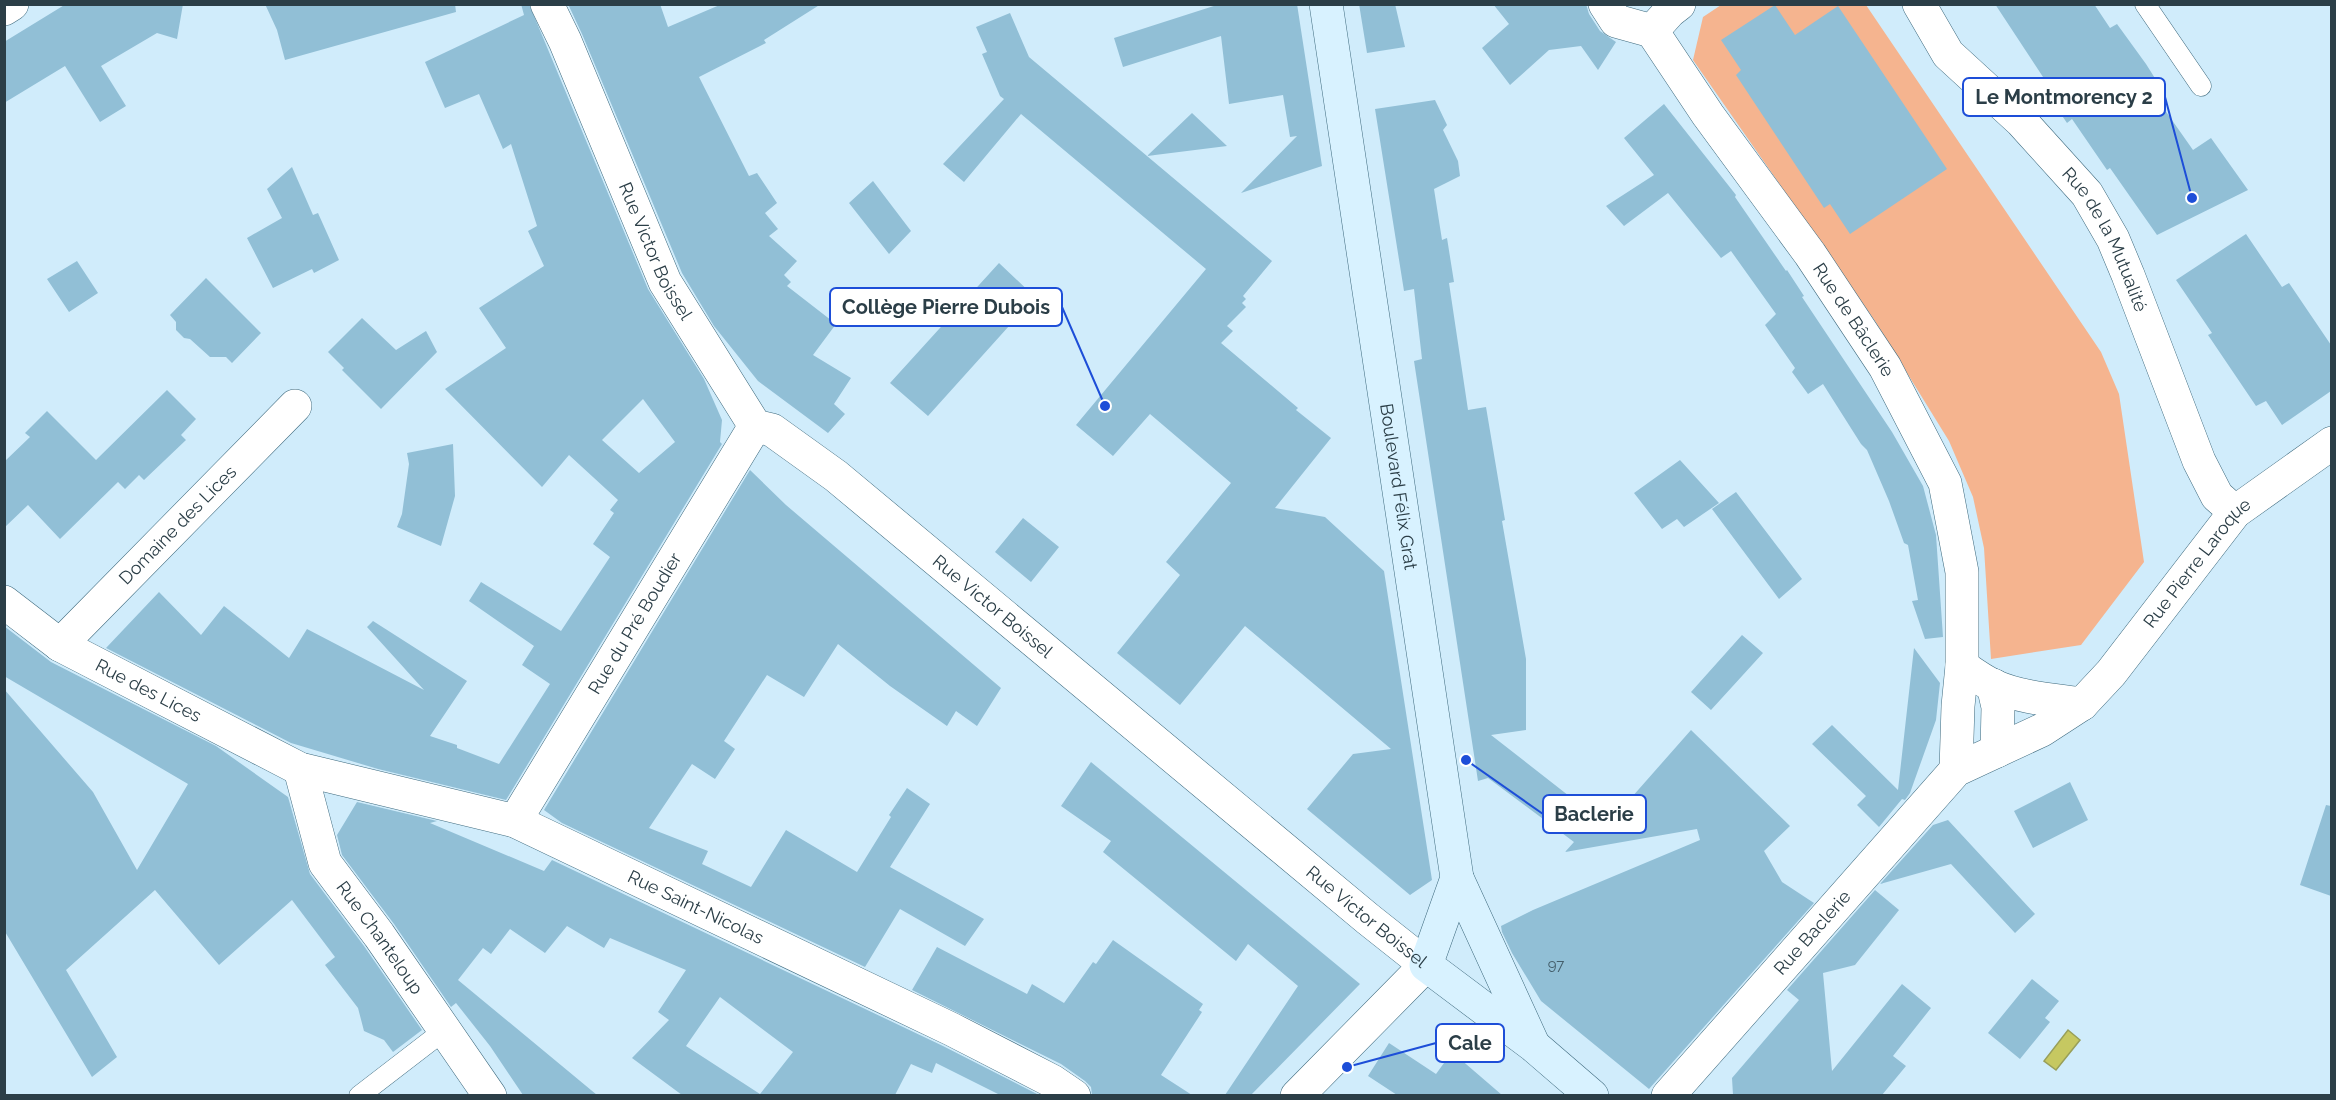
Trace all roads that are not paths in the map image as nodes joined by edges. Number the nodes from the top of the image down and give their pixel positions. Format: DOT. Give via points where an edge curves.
graph roads {
  1 [pos="12,4"];
  2 [pos="547,4"];
  3 [pos="1326,4"];
  4 [pos="1605,4"];
  5 [pos="1679,4"];
  6 [pos="1919,4"];
  7 [pos="2145,4"];
  8 [pos="4,9"];
  9 [pos="1652,31"];
  10 [pos="2200,86"];
  11 [pos="295,406"];
  12 [pos="755,426"];
  13 [pos="2331,443"];
  14 [pos="2235,512"];
  15 [pos="4,602"];
  16 [pos="60,645"];
  17 [pos="1962,666"];
  18 [pos="1993,685"];
  19 [pos="2082,704"];
  20 [pos="1997,750"];
  21 [pos="300,769"];
  22 [pos="1956,770"];
  23 [pos="515,821"];
  24 [pos="1457,879"];
  25 [pos="1426,965"];
  26 [pos="446,1029"];
  27 [pos="1534,1046"];
  28 [pos="359,1095"];
  29 [pos="490,1095"];
  30 [pos="1074,1095"];
  31 [pos="1297,1095"];
  32 [pos="1592,1095"];
  33 [pos="1668,1095"];
  1 -- 8 [label="street"];
  2 -- 12 [label="street, Rue Victor Boissel" via="665,282"];
  3 -- 24 [label="main road, Boulevard Félix Grat"];
  4 -- 9 [label="street" via="1616,21"];
  5 -- 9 [label="street"];
  6 -- 14 [label="street, Rue de la Mutualité" via="1948,54 2021,121 2087,194 2128,275 2199,461 2217,496"];
  7 -- 10 [label="lane"];
  9 -- 17 [label="street, Rue de Bâclerie" via="1885,367 1946,483 1962,572"];
  11 -- 16 [label="street, Domaine des Lices"];
  12 -- 23 [label="street, Rue du Pré Boudier"];
  12 -- 25 [label="street, Rue Victor Boissel" via="772,430 836,476"];
  13 -- 14 [label="street, Rue Pierre Laroque"];
  14 -- 19 [label="street, Rue Pierre Laroque" via="2111,674"];
  15 -- 16 [label="street, Rue des Lices"];
  16 -- 21 [label="street, Rue des Lices"];
  17 -- 18 [label="street"];
  17 -- 22 [label="street"];
  18 -- 19 [label="street"];
  18 -- 20 [label="street" via="1998,707"];
  19 -- 20 [label="street, Rue Pierre Laroque" via="2042,730"];
  20 -- 22 [label="street, Rue Baclerie"];
  21 -- 23 [label="street, Rue Saint-Nicolas"];
  21 -- 26 [label="street, Rue Chanteloup" via="325,863"];
  22 -- 33 [label="street, Rue Baclerie"];
  23 -- 30 [label="street, Rue Saint-Nicolas" via="951,1029"];
  24 -- 25 [label="main road, Boulevard Félix Grat"];
  24 -- 27 [label="main road"];
  25 -- 27 [label="main road, Rue Victor Boissel"];
  25 -- 31 [label="street"];
  26 -- 28 [label="lane"];
  26 -- 29 [label="street, Rue Chanteloup"];
  27 -- 32 [label="main road, Rue Victor Boissel"];
}
